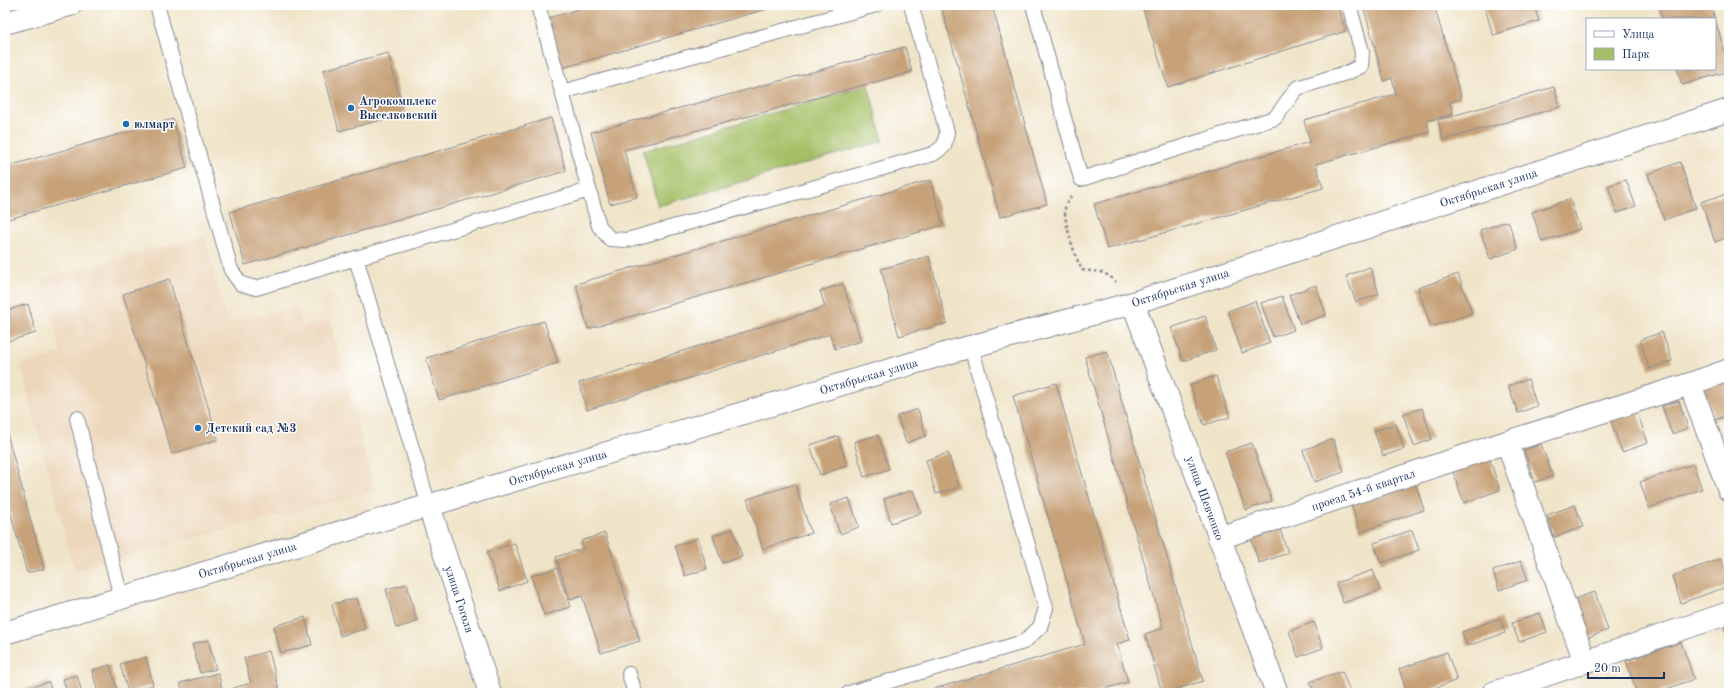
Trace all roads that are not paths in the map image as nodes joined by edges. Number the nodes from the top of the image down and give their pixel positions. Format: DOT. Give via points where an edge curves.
graph roads {
  1 [pos="70,5"];
  2 [pos="157,5"];
  3 [pos="538,5"];
  4 [pos="876,5"];
  5 [pos="911,5"];
  6 [pos="1033,5"];
  7 [pos="1349,5"];
  8 [pos="5,23"];
  9 [pos="562,92"];
  10 [pos="1729,110"];
  11 [pos="589,190"];
  12 [pos="356,258"];
  13 [pos="1133,303"];
  14 [pos="971,347"];
  15 [pos="1729,370"];
  16 [pos="1690,384"];
  17 [pos="77,418"];
  18 [pos="1507,442"];
  19 [pos="1729,490"];
  20 [pos="429,506"];
  21 [pos="1219,538"];
  22 [pos="121,598"];
  23 [pos="1729,613"];
  24 [pos="5,633"];
  25 [pos="1585,662"];
  26 [pos="629,674"];
  27 [pos="490,693"];
  28 [pos="635,693"];
  29 [pos="848,693"];
  30 [pos="1277,693"];
  31 [pos="1493,693"];
  1 -- 8 [label="street"];
  2 -- 12 [label="lane" via="231,270 241,284 256,288"];
  3 -- 9 [label="lane"];
  4 -- 9 [label="lane"];
  5 -- 11 [label="lane" via="947,132 944,146 934,154 627,240 610,238 599,226"];
  6 -- 7 [label="lane" via="1081,179 1275,118 1297,88 1361,66 1362,52"];
  9 -- 11 [label="lane"];
  10 -- 13 [label="street, Октябрьская улица"];
  11 -- 12 [label="lane"];
  12 -- 20 [label="lane"];
  13 -- 14 [label="street, Октябрьская улица"];
  13 -- 21 [label="street, улица Шевченко"];
  14 -- 20 [label="street, Октябрьская улица"];
  14 -- 29 [label="lane" via="1046,608 1040,627 1024,642"];
  15 -- 16 [label="street, проезд 54-й квартал"];
  16 -- 18 [label="street, проезд 54-й квартал"];
  16 -- 19 [label="street"];
  17 -- 22 [label="lane"];
  18 -- 21 [label="street, проезд 54-й квартал"];
  18 -- 25 [label="street"];
  20 -- 22 [label="street, Октябрьская улица"];
  20 -- 27 [label="street, улица Гоголя"];
  21 -- 30 [label="street, улица Шевченко"];
  22 -- 24 [label="street, Октябрьская улица"];
  23 -- 25 [label="street"];
  25 -- 31 [label="street"];
  26 -- 28 [label="lane"];
}
